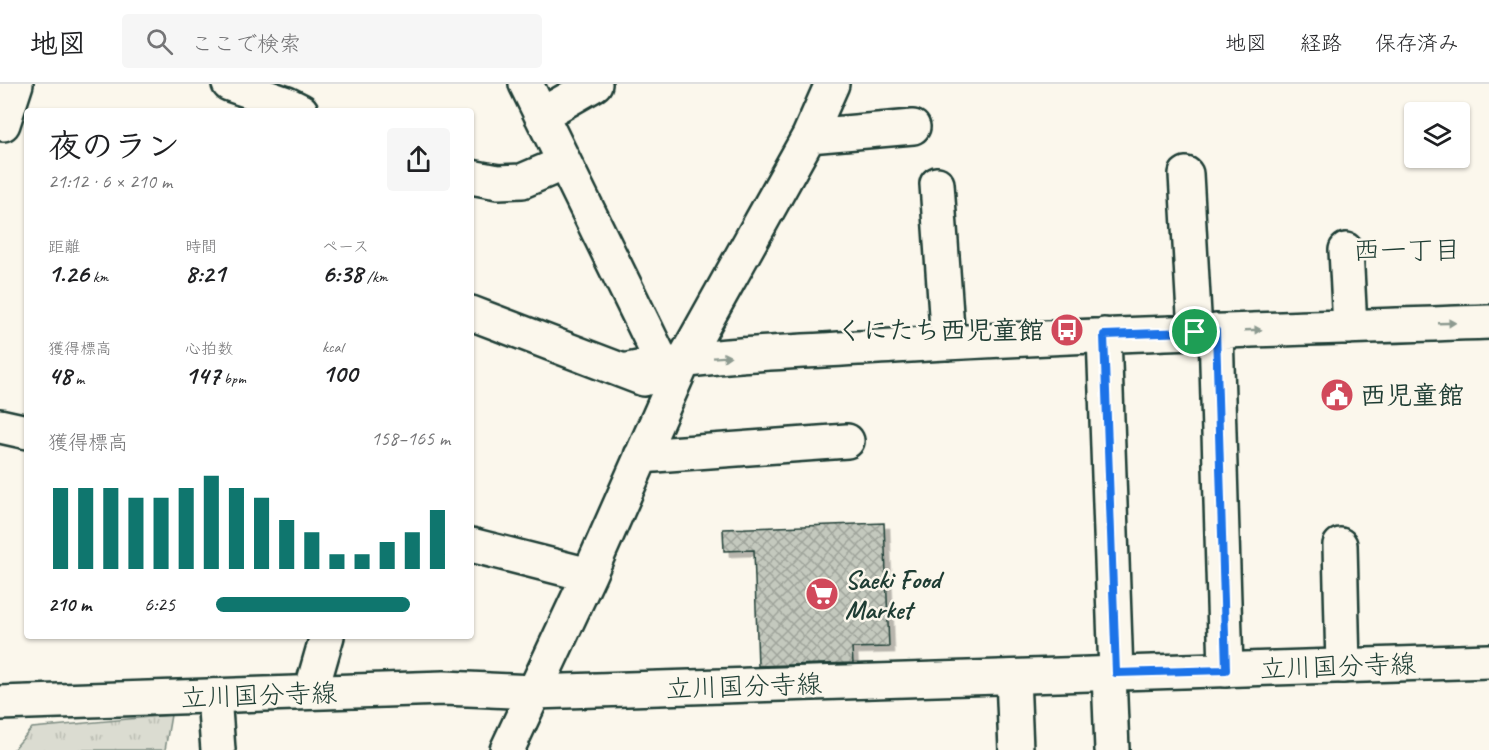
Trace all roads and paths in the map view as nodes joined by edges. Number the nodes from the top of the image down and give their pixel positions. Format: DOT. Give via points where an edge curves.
graph roads {
  1 [pos="16,84"];
  2 [pos="229,84"];
  3 [pos="525,84"];
  4 [pos="595,84"];
  5 [pos="832,84"];
  6 [pos="294,100"];
  7 [pos="541,115"];
  8 [pos="10,127"];
  9 [pos="912,127"];
  10 [pos="809,136"];
  11 [pos="564,163"];
  12 [pos="1186,174"];
  13 [pos="474,178"];
  14 [pos="937,184"];
  15 [pos="1346,250"];
  16 [pos="474,314"];
  17 [pos="1489,322"];
  18 [pos="1350,327"];
  19 [pos="1205,332"];
  20 [pos="1104,335"];
  21 [pos="948,343"];
  22 [pos="672,370"];
  23 [pos="0,426"];
  24 [pos="24,431"];
  25 [pos="847,441"];
  26 [pos="641,456"];
  27 [pos="1340,545"];
  28 [pos="474,546"];
  29 [pos="589,575"];
  30 [pos="326,639"];
  31 [pos="1489,661"];
  32 [pos="1343,666"];
  33 [pos="1226,670"];
  34 [pos="1113,674"];
  35 [pos="1013,677"];
  36 [pos="311,692"];
  37 [pos="534,692"];
  38 [pos="214,696"];
  39 [pos="0,703"];
  40 [pos="218,750"];
  41 [pos="507,750"];
  42 [pos="1016,750"];
  43 [pos="1112,750"];
  1 -- 8 [label="street"];
  2 -- 6 [label="street"];
  3 -- 7 [label="street"];
  4 -- 7 [label="street"];
  5 -- 10 [label="street"];
  7 -- 11 [label="street"];
  9 -- 10 [label="street"];
  10 -- 22 [label="street"];
  11 -- 13 [label="street" via="522,181"];
  11 -- 22 [label="street"];
  12 -- 19 [label="street"];
  14 -- 21 [label="street"];
  15 -- 18 [label="street"];
  16 -- 22 [label="street" via="623,371"];
  18 -- 17 [label="street, one-way"];
  19 -- 18 [label="street, one-way"];
  19 -- 20 [label="street"];
  19 -- 33 [label="street"];
  20 -- 21 [label="street"];
  20 -- 34 [label="street"];
  22 -- 21 [label="street, one-way"];
  22 -- 26 [label="street"];
  23 -- 24 [label="street"];
  25 -- 26 [label="street"];
  26 -- 29 [label="street"];
  27 -- 32 [label="street"];
  28 -- 29 [label="street"];
  29 -- 37 [label="street"];
  30 -- 36 [label="street"];
  31 -- 32 [label="street, 立川国分寺線"];
  32 -- 33 [label="street, 立川国分寺線"];
  33 -- 34 [label="street, 立川国分寺線"];
  34 -- 35 [label="street, 立川国分寺線"];
  34 -- 43 [label="street"];
  35 -- 37 [label="street, 立川国分寺線"];
  35 -- 42 [label="street"];
  36 -- 37 [label="street, 立川国分寺線" via="444,688"];
  36 -- 38 [label="street, 立川国分寺線"];
  37 -- 41 [label="street"];
  38 -- 39 [label="street, 立川国分寺線"];
  38 -- 40 [label="street"];
}
